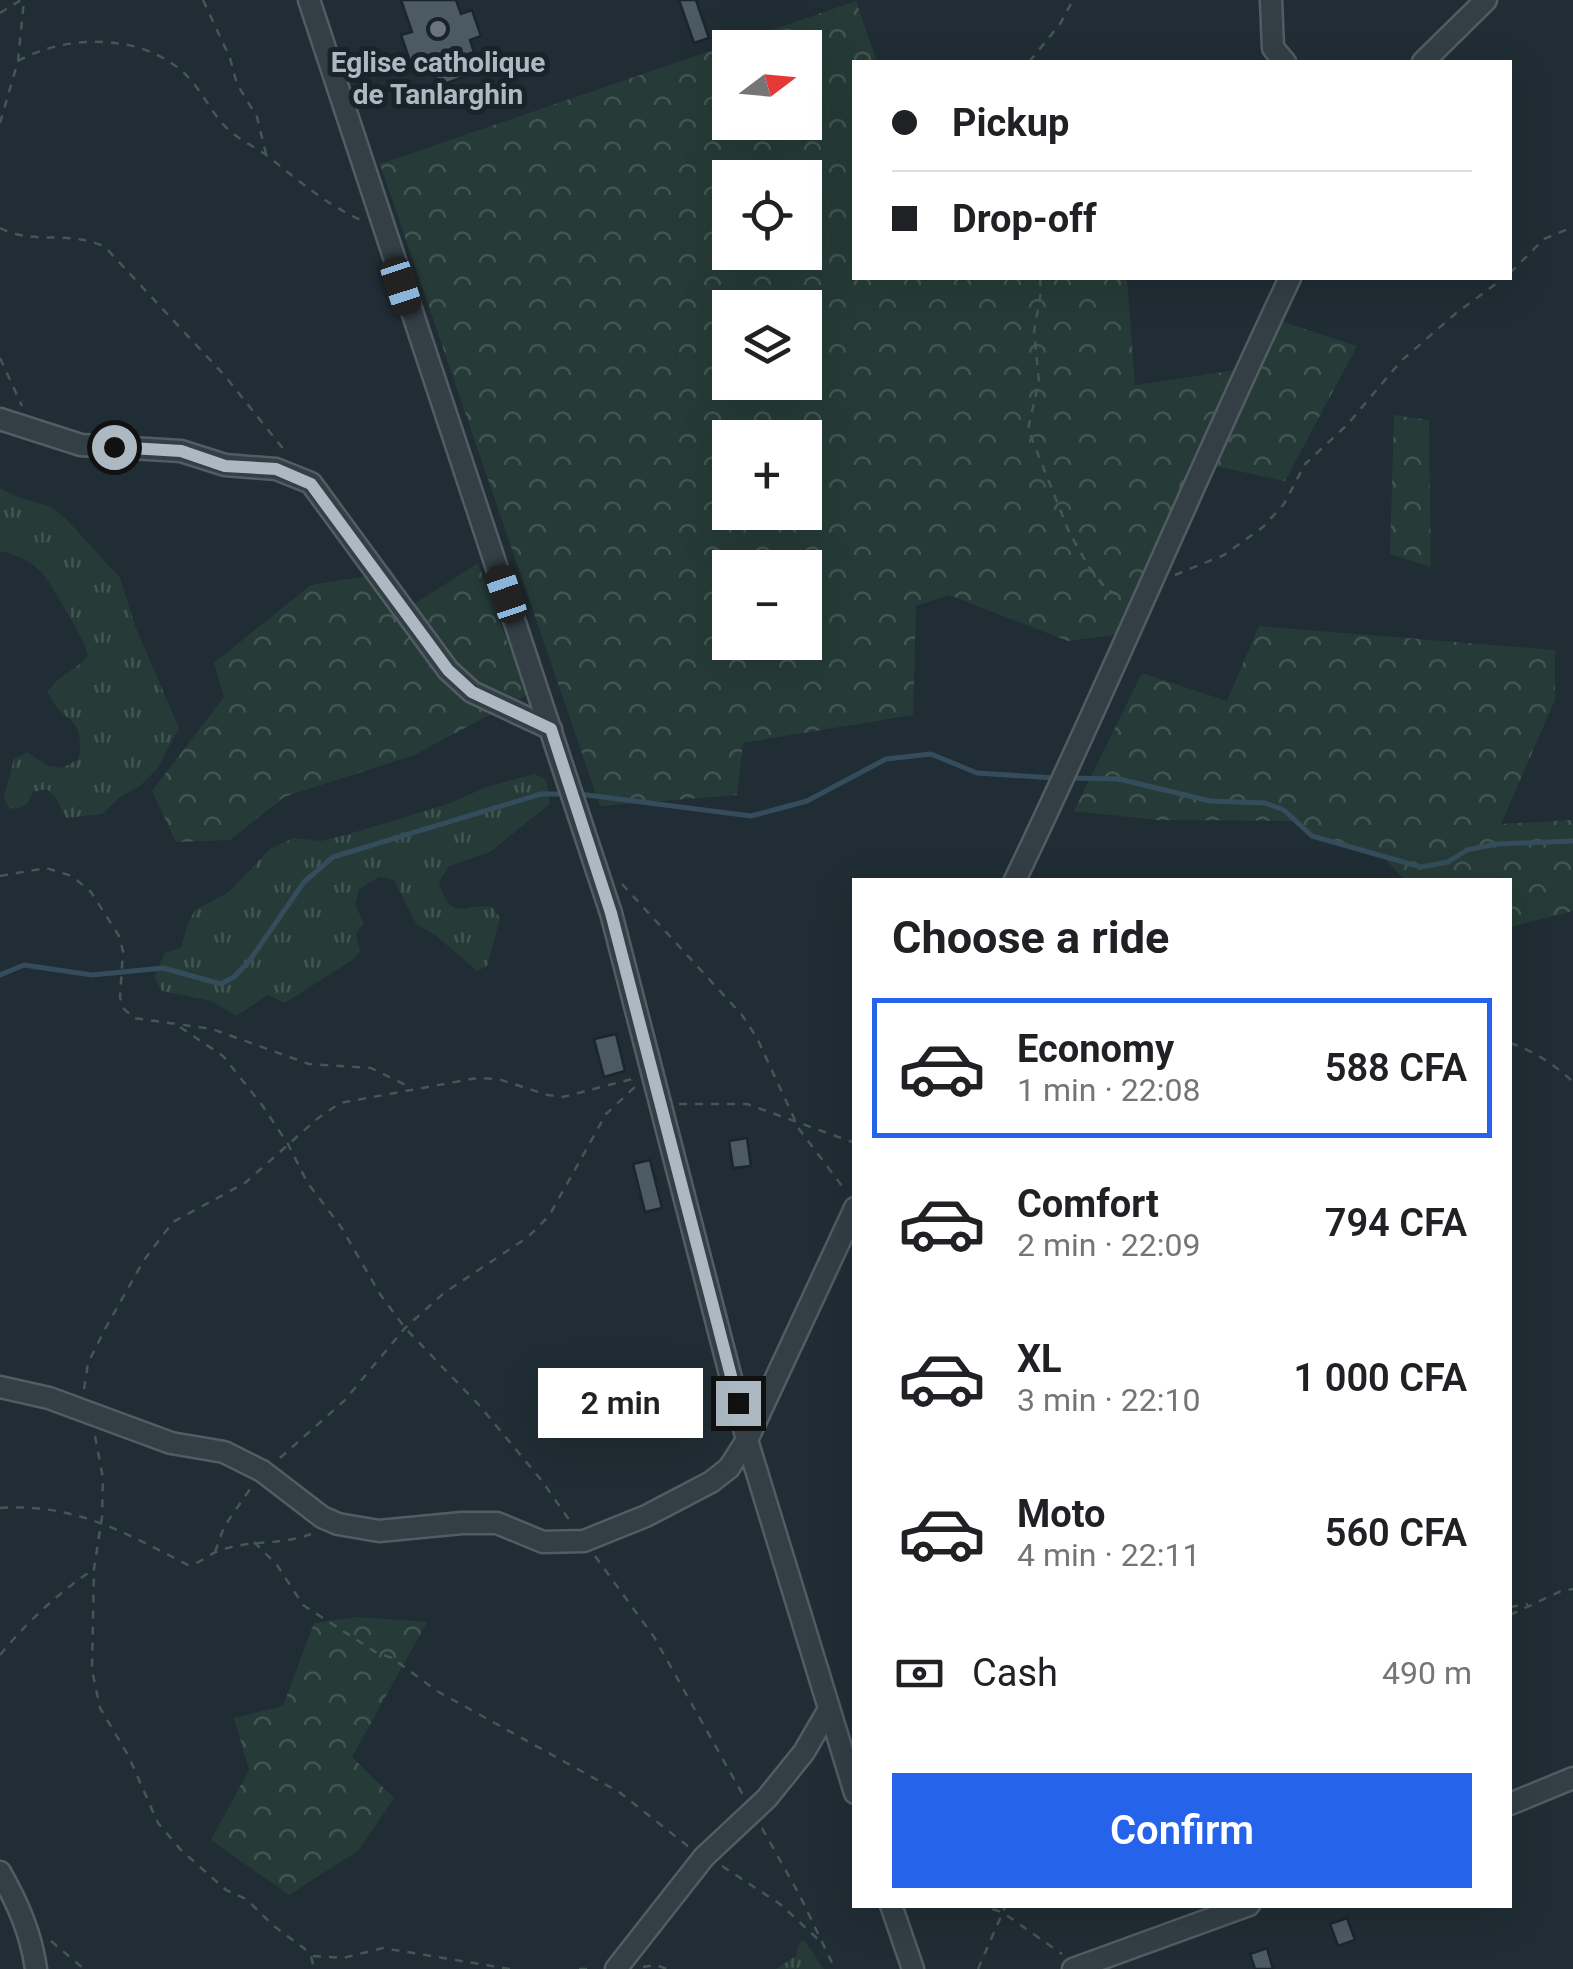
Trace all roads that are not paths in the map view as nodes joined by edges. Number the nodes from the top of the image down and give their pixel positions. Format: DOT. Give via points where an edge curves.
graph roads {
  1 [pos="309,0"];
  2 [pos="1270,0"];
  3 [pos="1486,0"];
  4 [pos="1283,60"];
  5 [pos="1425,60"];
  6 [pos="1289,280"];
  7 [pos="0,420"];
  8 [pos="551,729"];
  9 [pos="1016,878"];
  10 [pos="850,1200"];
  11 [pos="0,1387"];
  12 [pos="748,1440"];
  13 [pos="829,1709"];
  14 [pos="1573,1778"];
  15 [pos="852,1783"];
  16 [pos="1512,1803"];
  17 [pos="0,1872"];
  18 [pos="892,1908"];
  19 [pos="1240,1908"];
  20 [pos="1077,1968"];
  21 [pos="36,1969"];
  22 [pos="616,1969"];
  23 [pos="912,1969"];
  1 -- 8 [label="street"];
  2 -- 4 [label="street" via="1274,48"];
  3 -- 5 [label="street"];
  6 -- 9 [label="street"];
  7 -- 8 [label="street" via="80,445 181,451 225,466 276,469 311,484 448,670 472,692"];
  8 -- 12 [label="street" via="611,913"];
  10 -- 12 [label="street"];
  11 -- 12 [label="street" via="171,1442 224,1452 322,1517 379,1531 497,1523 543,1542 584,1541 711,1482"];
  12 -- 13 [label="street"];
  13 -- 15 [label="street"];
  13 -- 22 [label="street" via="804,1752 704,1857"];
  14 -- 16 [label="street"];
  17 -- 21 [label="street" via="19,1904"];
  18 -- 23 [label="street"];
  19 -- 20 [label="street"];
}
